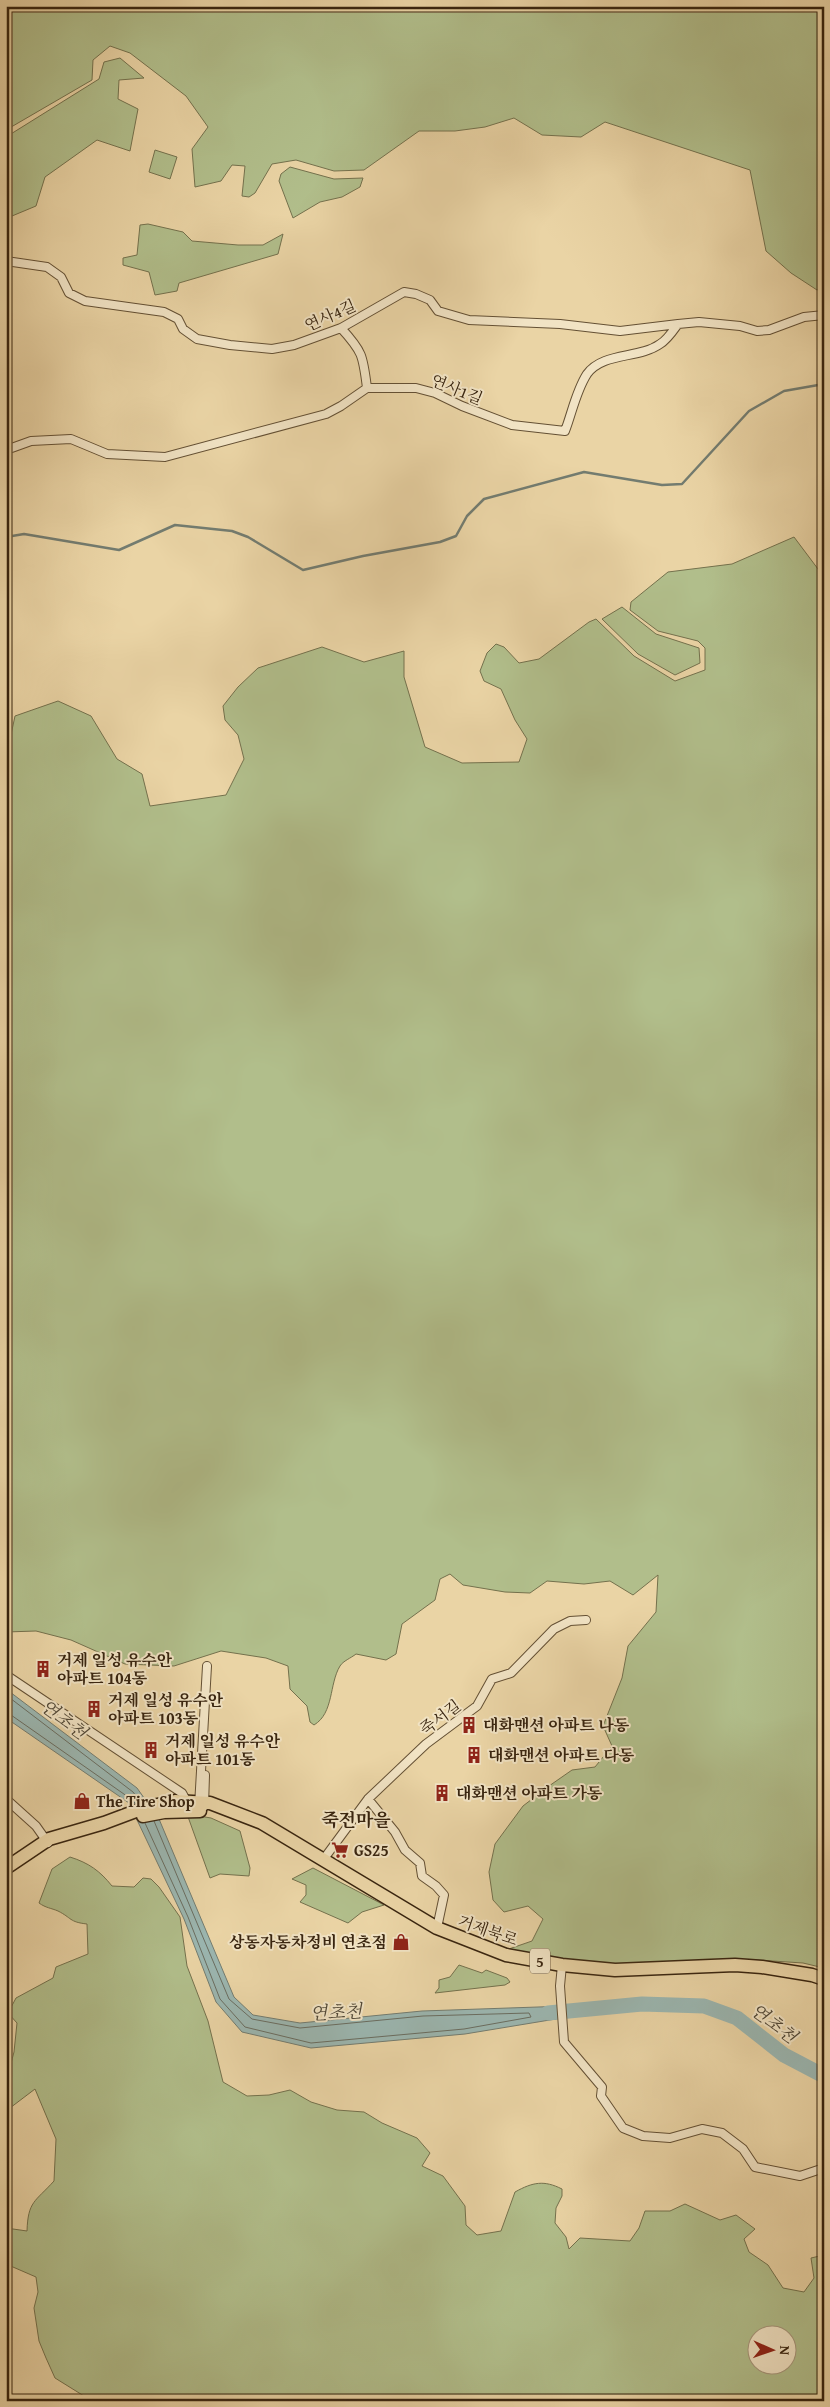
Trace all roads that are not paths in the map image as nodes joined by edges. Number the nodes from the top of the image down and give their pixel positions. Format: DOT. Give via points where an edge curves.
graph roads {
  1 [pos="6,261"];
  2 [pos="824,315"];
  3 [pos="678,324"];
  4 [pos="341,328"];
  5 [pos="367,388"];
  6 [pos="6,450"];
  7 [pos="586,1620"];
  8 [pos="209,1666"];
  9 [pos="6,1675"];
  10 [pos="6,1799"];
  11 [pos="368,1799"];
  12 [pos="192,1806"];
  13 [pos="48,1843"];
  14 [pos="323,1860"];
  15 [pos="6,1868"];
  16 [pos="6,1876"];
  17 [pos="437,1928"];
  18 [pos="562,1965"];
  19 [pos="824,1979"];
  20 [pos="824,2168"];
  21 [pos="6,2396"];
  22 [pos="9,2401"];
  1 -- 4 [label="street, 연사4길" via="47,267 60,277 69,293 85,301 164,312 178,319 184,329 197,339 272,349 294,345"];
  2 -- 3 [label="street" via="804,317 757,331 699,322"];
  3 -- 4 [label="street, 연사4길" via="620,330 469,320 438,311 430,300 404,292"];
  3 -- 5 [label="street, 연사1길" via="661,344 638,354 606,360 588,372 565,431 512,425 416,388"];
  4 -- 5 [label="street" via="358,346 363,357"];
  5 -- 6 [label="street" via="326,414 166,457 107,454 71,439 31,441"];
  7 -- 11 [label="street, 죽서길" via="570,1620 554,1629 511,1673 492,1679 477,1706 421,1749"];
  8 -- 12 [label="street"];
  9 -- 12 [label="street" via="182,1793"];
  10 -- 13 [label="street" via="36,1826"];
  11 -- 14 [label="street, 죽서길"];
  11 -- 17 [label="street" via="405,1850 420,1863 422,1876 444,1895"];
  12 -- 13 [label="main road" via="124,1819"];
  12 -- 14 [label="main road, 거제북로 / 5" via="223,1807 262,1823"];
  13 -- 15 [label="main road"];
  13 -- 16 [label="main road"];
  14 -- 17 [label="main road, 거제북로 / 5"];
  17 -- 18 [label="main road, 거제북로 / 5" via="506,1955"];
  18 -- 19 [label="main road, 거제북로 / 5" via="615,1970 735,1965"];
  18 -- 20 [label="street" via="560,1986 564,2042 602,2087 601,2096 623,2128 643,2136 670,2138 702,2129 722,2133 743,2149 755,2167 800,2176"];
  21 -- 22 [label="street"];
}
